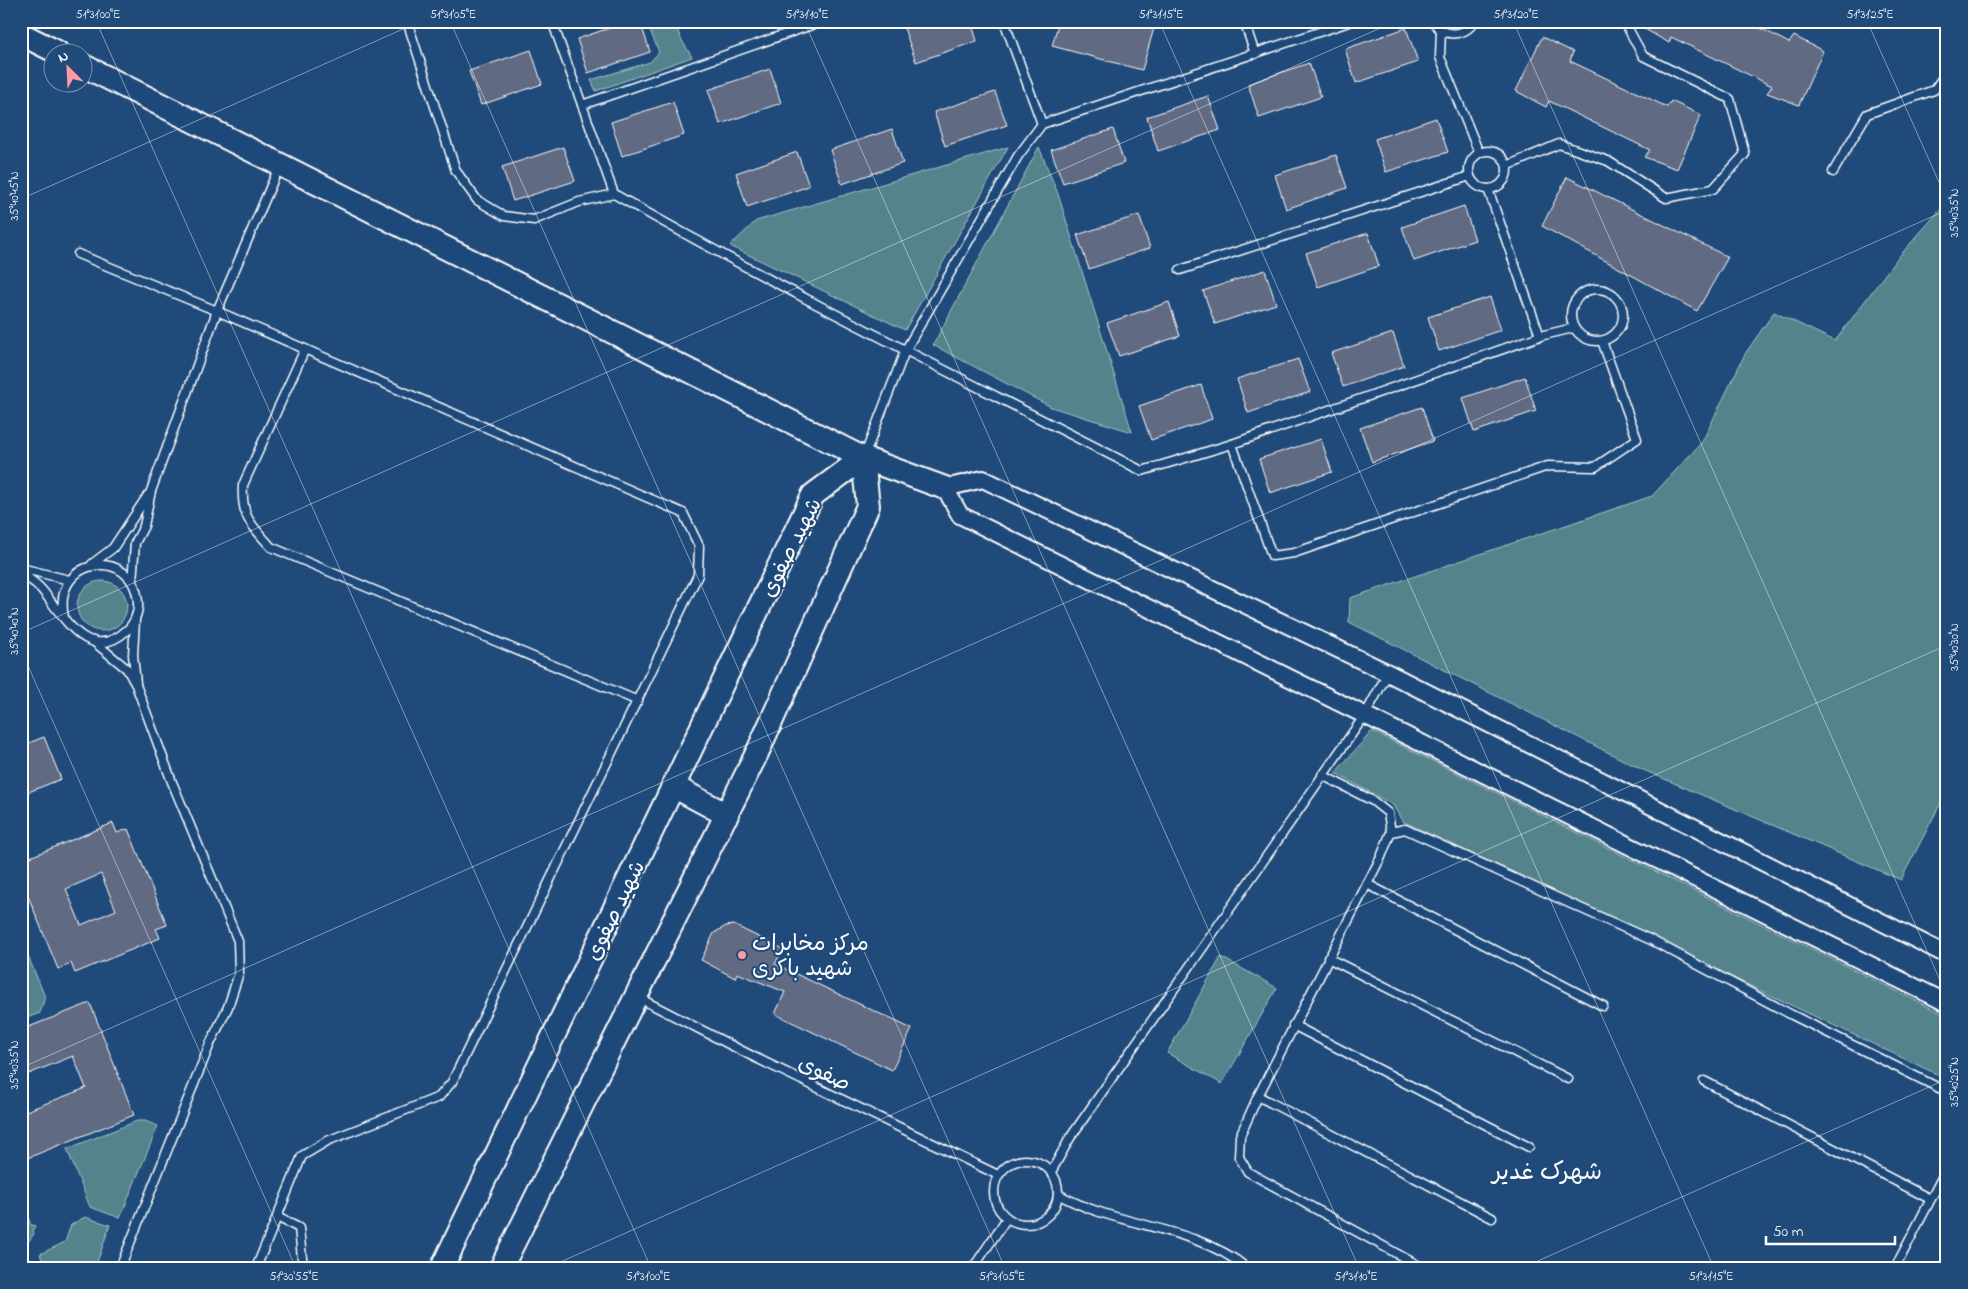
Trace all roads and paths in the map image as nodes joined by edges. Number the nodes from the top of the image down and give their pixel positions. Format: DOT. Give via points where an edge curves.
graph roads {
  1 [pos="407,21"];
  2 [pos="552,21"];
  3 [pos="823,21"];
  4 [pos="1004,21"];
  5 [pos="1244,21"];
  6 [pos="1352,21"];
  7 [pos="1433,21"];
  8 [pos="1475,21"];
  9 [pos="1624,21"];
  10 [pos="1441,30"];
  11 [pos="21,34"];
  12 [pos="42,44"];
  13 [pos="1255,54"];
  14 [pos="92,70"];
  15 [pos="1947,72"];
  16 [pos="582,105"];
  17 [pos="1042,124"];
  18 [pos="1479,153"];
  19 [pos="280,165"];
  20 [pos="1507,166"];
  21 [pos="1832,172"];
  22 [pos="1470,176"];
  23 [pos="1488,189"];
  24 [pos="614,194"];
  25 [pos="78,254"];
  26 [pos="1180,270"];
  27 [pos="217,311"];
  28 [pos="1573,328"];
  29 [pos="1540,336"];
  30 [pos="1602,341"];
  31 [pos="305,349"];
  32 [pos="905,351"];
  33 [pos="1232,444"];
  34 [pos="863,458"];
  35 [pos="945,488"];
  36 [pos="151,491"];
  37 [pos="89,566"];
  38 [pos="21,568"];
  39 [pos="21,573"];
  40 [pos="69,580"];
  41 [pos="132,582"];
  42 [pos="64,618"];
  43 [pos="135,618"];
  44 [pos="93,641"];
  45 [pos="1388,673"];
  46 [pos="136,685"];
  47 [pos="638,701"];
  48 [pos="1365,716"];
  49 [pos="1322,775"];
  50 [pos="674,786"];
  51 [pos="726,815"];
  52 [pos="1391,832"];
  53 [pos="1367,884"];
  54 [pos="1947,955"];
  55 [pos="1328,958"];
  56 [pos="637,997"];
  57 [pos="1947,1003"];
  58 [pos="1603,1006"];
  59 [pos="1293,1025"];
  60 [pos="1568,1080"];
  61 [pos="1704,1081"];
  62 [pos="1947,1092"];
  63 [pos="1258,1096"];
  64 [pos="1529,1147"];
  65 [pos="1947,1168"];
  66 [pos="1051,1172"];
  67 [pos="998,1175"];
  68 [pos="1058,1194"];
  69 [pos="1930,1199"];
  70 [pos="276,1218"];
  71 [pos="1007,1218"];
  72 [pos="1492,1218"];
  73 [pos="120,1268"];
  74 [pos="256,1268"];
  75 [pos="303,1268"];
  76 [pos="442,1268"];
  77 [pos="501,1268"];
  78 [pos="973,1268"];
  79 [pos="1247,1268"];
  80 [pos="1423,1268"];
  81 [pos="1895,1268"];
  1 -- 24 [label="lane" via="456,171 477,200 504,216 534,220 579,202"];
  2 -- 16 [label="lane"];
  3 -- 16 [label="lane"];
  4 -- 17 [label="lane"];
  5 -- 13 [label="lane"];
  6 -- 13 [label="lane"];
  7 -- 10 [label="lane"];
  8 -- 10 [label="lane" via="1464,32 1456,34"];
  9 -- 20 [label="lane" via="1643,56 1730,99 1746,154 1714,189 1666,198 1608,161 1559,144"];
  10 -- 18 [label="lane" via="1440,57"];
  11 -- 12 [label="street"];
  13 -- 17 [label="lane"];
  14 -- 19 [label="street"];
  15 -- 21 [label="lane" via="1934,90 1867,114"];
  16 -- 24 [label="lane"];
  17 -- 32 [label="lane" via="1018,156"];
  18 -- 20 [label="lane" via="1496,152"];
  18 -- 22 [label="lane" via="1470,163"];
  19 -- 27 [label="lane"];
  19 -- 34 [label="street"];
  20 -- 23 [label="lane" via="1503,182"];
  22 -- 23 [label="lane" via="1477,186"];
  22 -- 26 [label="lane"];
  23 -- 29 [label="lane"];
  24 -- 32 [label="lane"];
  25 -- 27 [label="lane"];
  27 -- 31 [label="lane"];
  27 -- 36 [label="lane"];
  28 -- 29 [label="lane"];
  28 -- 30 [label="lane" via="1585,339"];
  28 -- 30 [label="lane" via="1570,317 1574,301 1588,290 1605,290 1618,300 1623,317 1617,332"];
  29 -- 33 [label="lane"];
  30 -- 33 [label="lane" via="1637,439 1595,467 1548,466 1294,554 1272,556"];
  31 -- 47 [label="lane" via="683,513 699,546 698,575"];
  31 -- 47 [label="lane" via="243,485 242,504 248,520 271,547"];
  32 -- 33 [label="lane" via="1142,471"];
  32 -- 34 [label="lane"];
  34 -- 35 [label="street"];
  34 -- 50 [label="street, شهید صفوی" via="813,495"];
  34 -- 51 [label="street" via="868,506"];
  35 -- 45 [label="street" via="983,480"];
  35 -- 48 [label="street" via="960,515"];
  36 -- 37 [label="lane" via="114,548"];
  36 -- 41 [label="lane" via="144,526 135,543"];
  37 -- 40 [label="lane"];
  37 -- 41 [label="lane" via="113,567"];
  38 -- 40 [label="lane"];
  39 -- 42 [label="lane" via="41,589"];
  40 -- 42 [label="lane" via="61,605"];
  41 -- 43 [label="lane" via="138,606"];
  42 -- 44 [label="lane" via="70,629"];
  43 -- 44 [label="lane" via="129,629 118,637"];
  43 -- 46 [label="lane" via="133,655"];
  44 -- 46 [label="lane" via="127,669"];
  45 -- 48 [label="lane"];
  45 -- 54 [label="street"];
  46 -- 73 [label="lane" via="238,941 239,973 228,1007"];
  47 -- 70 [label="lane" via="452,1082 439,1097 327,1141 302,1156"];
  48 -- 49 [label="lane"];
  48 -- 57 [label="street"];
  49 -- 52 [label="lane" via="1373,801 1388,814"];
  49 -- 66 [label="lane" via="1070,1138"];
  50 -- 51 [label="street"];
  50 -- 76 [label="street, شهید صفوی"];
  51 -- 56 [label="street"];
  52 -- 53 [label="lane"];
  52 -- 62 [label="lane" via="1405,829 1651,940"];
  53 -- 55 [label="lane"];
  53 -- 58 [label="lane"];
  55 -- 59 [label="lane"];
  55 -- 60 [label="lane"];
  56 -- 67 [label="lane, صفوی"];
  56 -- 77 [label="street"];
  59 -- 63 [label="lane"];
  59 -- 64 [label="lane"];
  61 -- 69 [label="lane"];
  63 -- 72 [label="lane"];
  63 -- 80 [label="lane" via="1240,1136 1239,1156 1248,1172"];
  65 -- 69 [label="lane"];
  66 -- 67 [label="lane" via="1039,1163 1024,1160 1014,1162"];
  66 -- 68 [label="lane"];
  67 -- 71 [label="lane" via="996,1203"];
  68 -- 71 [label="lane" via="1051,1212 1035,1223"];
  68 -- 79 [label="lane" via="1080,1206 1193,1237"];
  69 -- 81 [label="lane"];
  70 -- 74 [label="lane"];
  70 -- 75 [label="lane" via="299,1228"];
  71 -- 78 [label="lane"];
}
